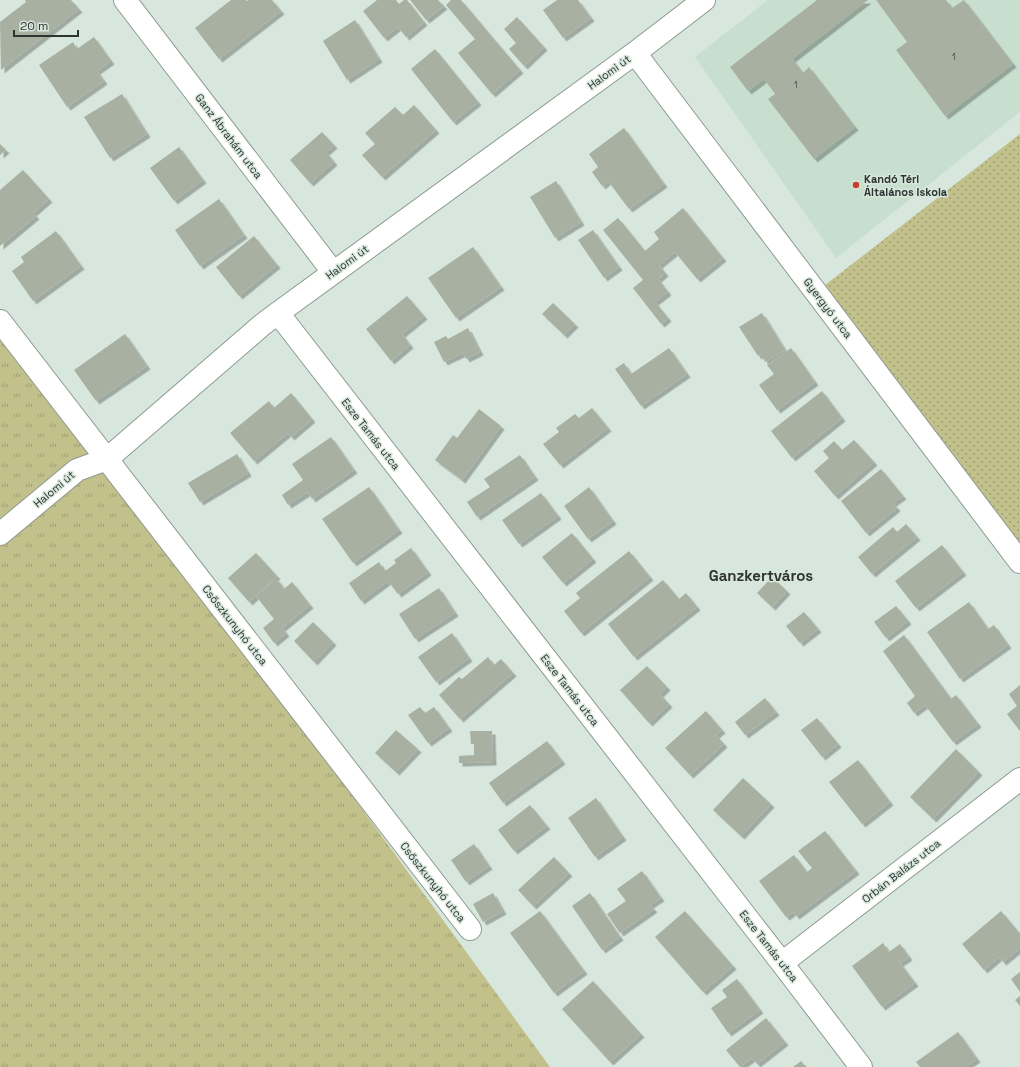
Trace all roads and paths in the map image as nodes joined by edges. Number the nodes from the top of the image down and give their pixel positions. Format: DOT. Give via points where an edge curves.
graph roads {
  1 [pos="125,0"];
  2 [pos="704,0"];
  3 [pos="635,53"];
  4 [pos="333,272"];
  5 [pos="278,313"];
  6 [pos="0,321"];
  7 [pos="107,459"];
  8 [pos="0,534"];
  9 [pos="1020,562"];
  10 [pos="1020,779"];
  11 [pos="470,929"];
  12 [pos="782,963"];
  13 [pos="861,1067"];
  1 -- 4 [label="street, Ganz Ábrahám utca"];
  2 -- 3 [label="street, Halomi út"];
  3 -- 4 [label="street, Halomi út"];
  3 -- 9 [label="street, Gyergyó utca"];
  4 -- 5 [label="street, Halomi út"];
  5 -- 7 [label="street, Halomi út"];
  5 -- 12 [label="street, Esze Tamás utca"];
  6 -- 7 [label="street, Csőszkunyhó utca"];
  7 -- 8 [label="street, Halomi út" via="78,470"];
  7 -- 11 [label="street, Csőszkunyhó utca"];
  10 -- 12 [label="street, Orbán Balázs utca"];
  12 -- 13 [label="street, Esze Tamás utca"];
}
